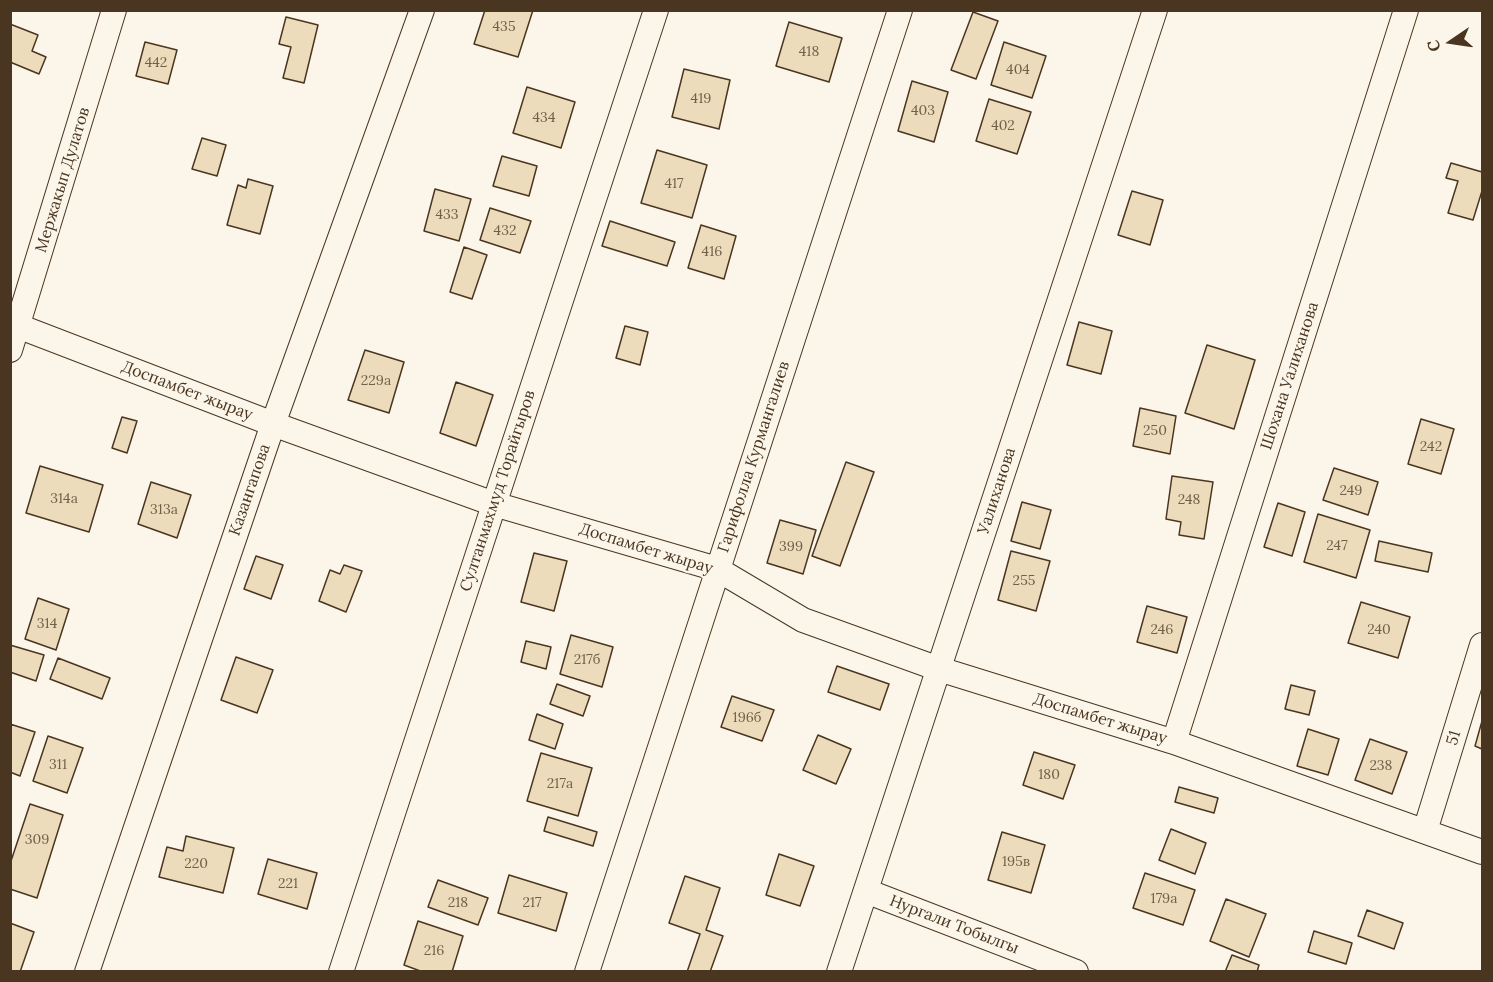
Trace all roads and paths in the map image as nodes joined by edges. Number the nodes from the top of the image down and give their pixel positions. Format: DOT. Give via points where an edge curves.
graph roads {
  1 [pos="114,10"];
  2 [pos="422,10"];
  3 [pos="656,10"];
  4 [pos="900,10"];
  5 [pos="1155,10"];
  6 [pos="1406,10"];
  7 [pos="15,324"];
  8 [pos="10,350"];
  9 [pos="273,424"];
  10 [pos="494,504"];
  11 [pos="717,569"];
  12 [pos="1482,645"];
  13 [pos="939,669"];
  14 [pos="1174,742"];
  15 [pos="1425,831"];
  16 [pos="1482,852"];
  17 [pos="866,891"];
  18 [pos="87,972"];
  19 [pos="341,972"];
  20 [pos="587,972"];
  21 [pos="839,972"];
  22 [pos="1076,972"];
  1 -- 7 [label="street, Мержакып Дулатов"];
  2 -- 9 [label="street, Казангапова"];
  3 -- 10 [label="street, Султанмахмуд Торайгыров"];
  4 -- 11 [label="street, Гарифолла Курмангалиев"];
  5 -- 13 [label="street, Уалиханова"];
  6 -- 14 [label="street, Шохана Уалиханова"];
  7 -- 8 [label="street, Мержакып Дулатов"];
  7 -- 9 [label="street, Доспамбет жырау"];
  9 -- 10 [label="street, Доспамбет жырау"];
  9 -- 18 [label="street, Казангапова"];
  10 -- 11 [label="street, Доспамбет жырау"];
  10 -- 19 [label="street, Султанмахмуд Торайгыров"];
  11 -- 13 [label="street, Доспамбет жырау" via="803,620"];
  11 -- 20 [label="street, Гарифолла Курмангалиев"];
  12 -- 15 [label="street, 51"];
  13 -- 14 [label="street, Доспамбет жырау"];
  13 -- 17 [label="street, Уалиханова"];
  14 -- 15 [label="street, Доспамбет жырау"];
  15 -- 16 [label="street, Доспамбет жырау"];
  17 -- 21 [label="street, Уалиханова"];
  17 -- 22 [label="street, Нургали Тобылгы"];
}
